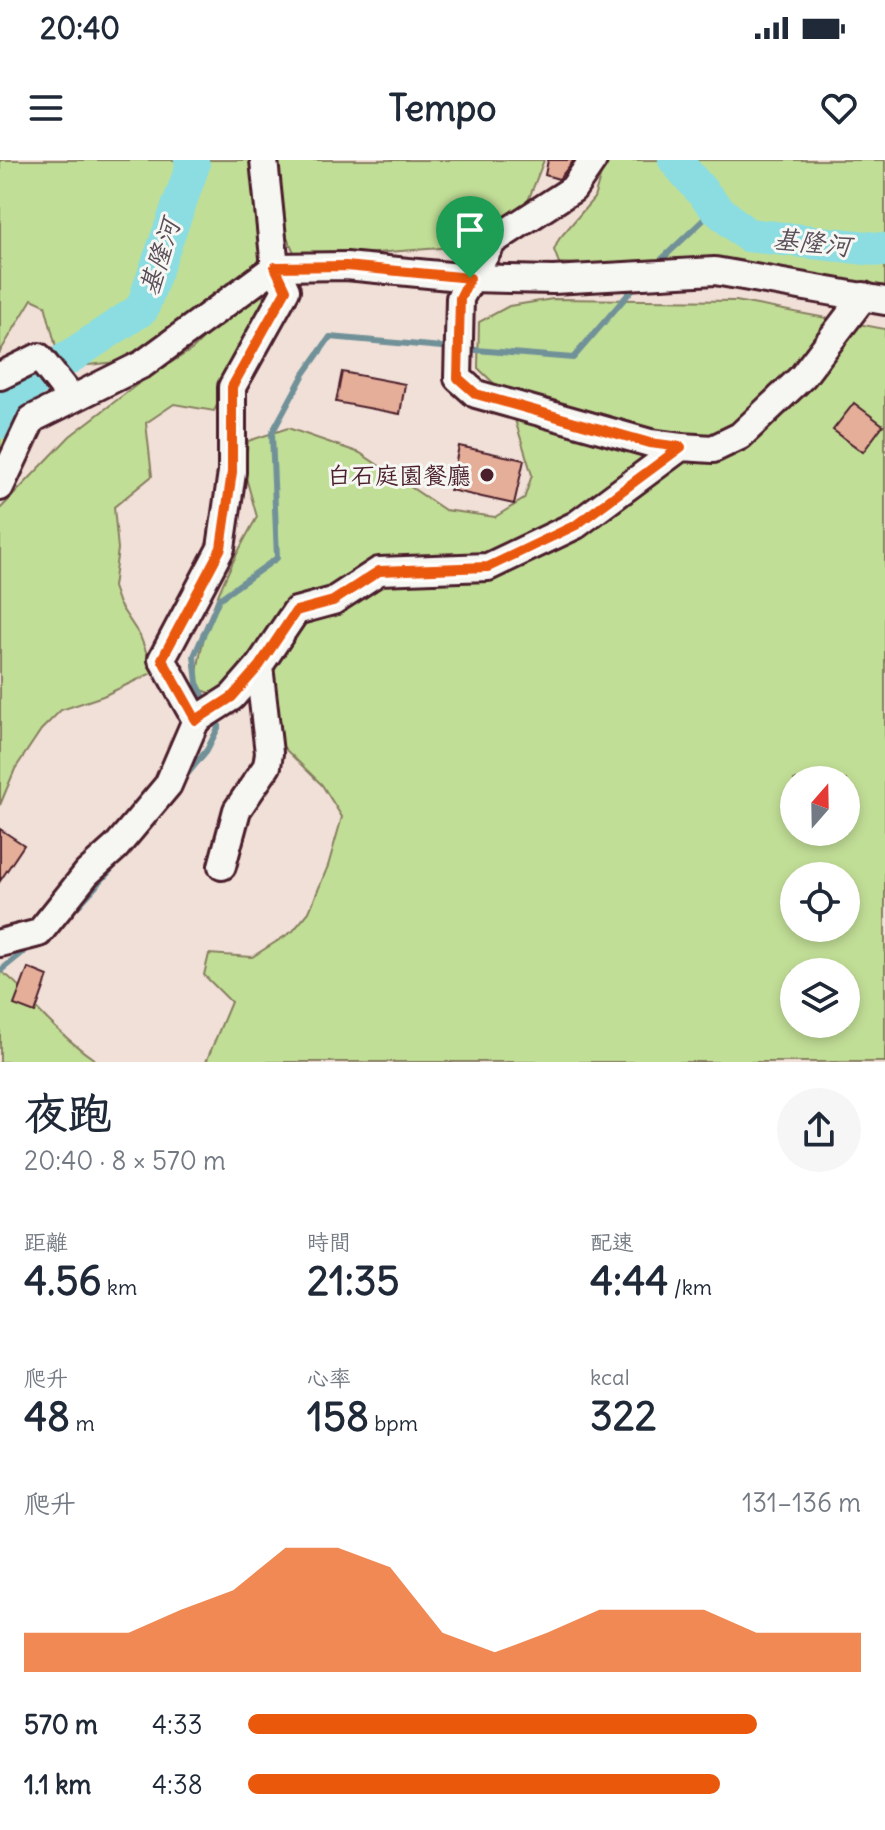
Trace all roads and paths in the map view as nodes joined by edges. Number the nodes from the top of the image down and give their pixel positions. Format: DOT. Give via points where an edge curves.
graph roads {
  1 [pos="264,160"];
  2 [pos="593,160"];
  3 [pos="275,267"];
  4 [pos="470,278"];
  5 [pos="874,298"];
  6 [pos="0,376"];
  7 [pos="72,399"];
  8 [pos="681,447"];
  9 [pos="0,487"];
  10 [pos="259,666"];
  11 [pos="196,720"];
  12 [pos="222,866"];
  13 [pos="0,943"];
  1 -- 3 [label="street"];
  2 -- 4 [label="street" via="573,189 493,241"];
  3 -- 4 [label="street" via="346,266"];
  3 -- 7 [label="street" via="143,364"];
  3 -- 11 [label="street" via="286,290 232,387 232,472 221,548 162,659"];
  4 -- 5 [label="street" via="553,280 715,271"];
  4 -- 8 [label="street" via="460,298 458,378 476,394"];
  5 -- 8 [label="street" via="740,436 713,449"];
  6 -- 7 [label="street" via="39,357"];
  7 -- 9 [label="street" via="32,419"];
  8 -- 10 [label="street" via="576,525 488,567 379,571 333,601 296,611"];
  10 -- 11 [label="street" via="232,697"];
  10 -- 12 [label="street" via="267,766 237,810"];
  11 -- 13 [label="street" via="168,785 116,847 87,873 39,933"];
}
